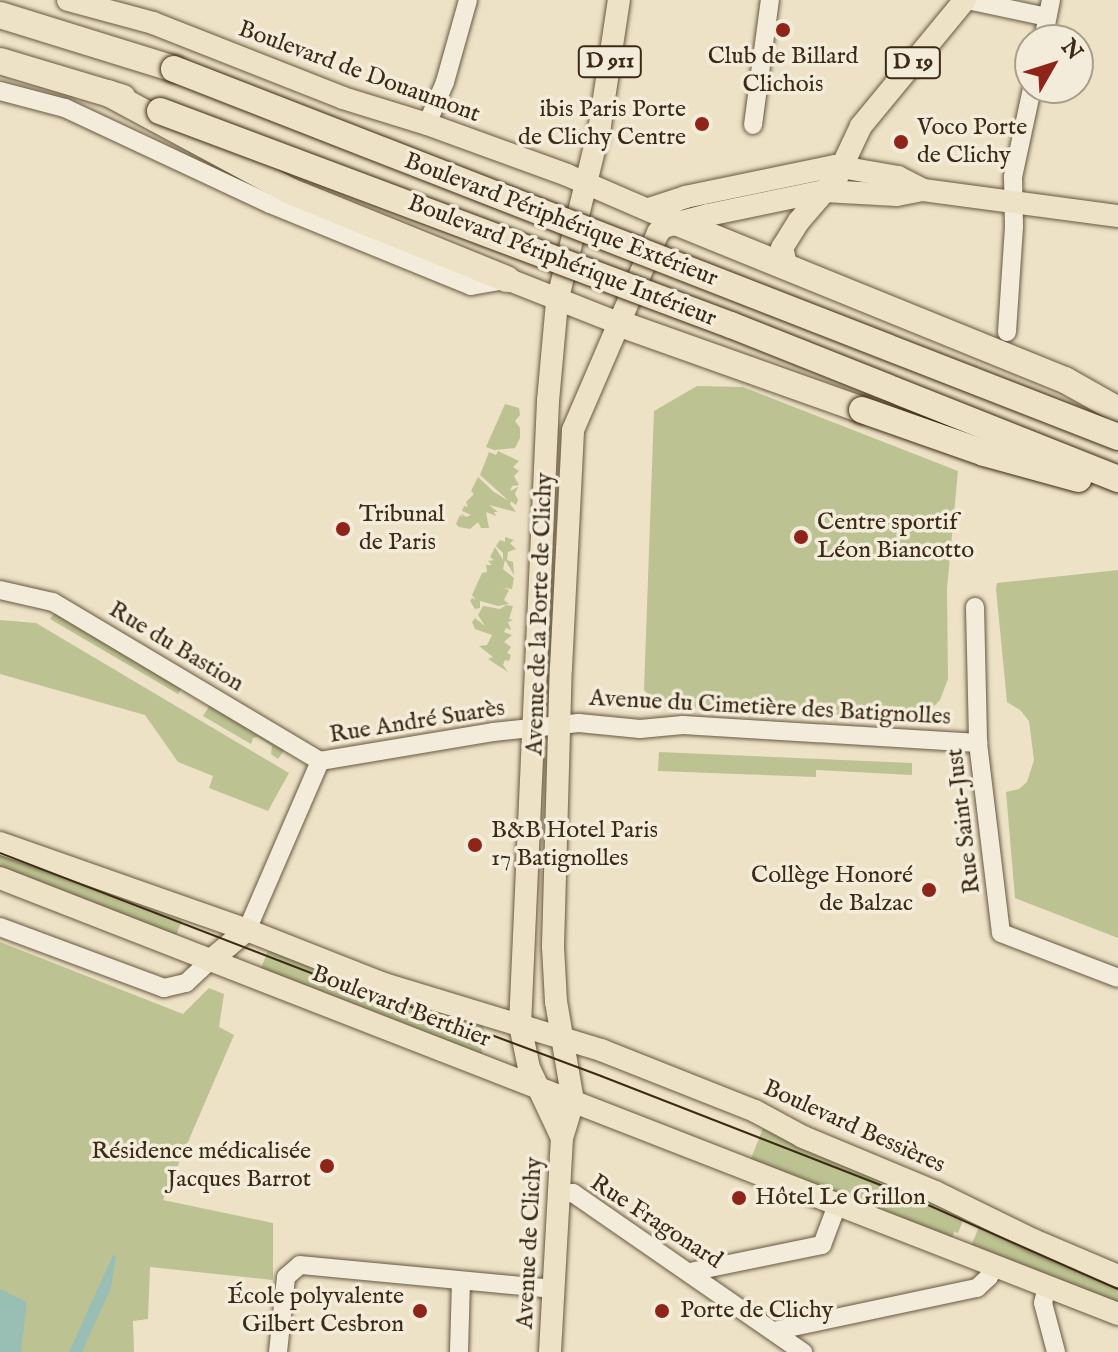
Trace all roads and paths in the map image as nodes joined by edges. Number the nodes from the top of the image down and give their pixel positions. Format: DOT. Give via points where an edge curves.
graph roads {
  1 [pos="68,0"];
  2 [pos="468,0"];
  3 [pos="619,0"];
  4 [pos="770,0"];
  5 [pos="966,0"];
  6 [pos="1049,8"];
  7 [pos="0,15"];
  8 [pos="0,61"];
  9 [pos="0,91"];
  10 [pos="108,93"];
  11 [pos="1029,104"];
  12 [pos="427,124"];
  13 [pos="753,125"];
  14 [pos="842,166"];
  15 [pos="586,183"];
  16 [pos="923,190"];
  17 [pos="824,191"];
  18 [pos="1015,202"];
  19 [pos="649,209"];
  20 [pos="1118,216"];
  21 [pos="678,223"];
  22 [pos="787,269"];
  23 [pos="507,279"];
  24 [pos="557,302"];
  25 [pos="618,323"];
  26 [pos="998,341"];
  27 [pos="1118,410"];
  28 [pos="1118,437"];
  29 [pos="1118,479"];
  30 [pos="1118,489"];
  31 [pos="0,590"];
  32 [pos="975,607"];
  33 [pos="561,726"];
  34 [pos="534,730"];
  35 [pos="978,743"];
  36 [pos="320,761"];
  37 [pos="0,843"];
  38 [pos="0,878"];
  39 [pos="0,927"];
  40 [pos="247,930"];
  41 [pos="210,961"];
  42 [pos="1118,978"];
  43 [pos="520,1025"];
  44 [pos="563,1038"];
  45 [pos="542,1091"];
  46 [pos="573,1101"];
  47 [pos="562,1138"];
  48 [pos="558,1194"];
  49 [pos="837,1205"];
  50 [pos="993,1265"];
  51 [pos="690,1272"];
  52 [pos="1118,1276"];
  53 [pos="461,1281"];
  54 [pos="1047,1287"];
  55 [pos="553,1289"];
  56 [pos="1118,1314"];
  57 [pos="774,1331"];
  58 [pos="278,1352"];
  59 [pos="459,1352"];
  60 [pos="550,1352"];
  61 [pos="803,1352"];
  62 [pos="1056,1352"];
  1 -- 12 [label="main road, Boulevard de Douaumont" via="153,23 343,98"];
  2 -- 12 [label="street"];
  3 -- 15 [label="main road, D 911"];
  4 -- 13 [label="street"];
  5 -- 6 [label="street"];
  5 -- 14 [label="main road, D 19" via="861,126"];
  7 -- 28 [label="highway, Boulevard Périphérique Extérieur, bridge" via="174,69"];
  8 -- 10 [label="highway, Boulevard Périphérique Intérieur"];
  9 -- 23 [label="street" via="65,108 270,204 471,286"];
  10 -- 23 [label="highway" via="290,191"];
  10 -- 29 [label="highway, Boulevard Périphérique Intérieur, bridge" via="731,325"];
  11 -- 18 [label="street" via="1013,177"];
  12 -- 15 [label="main road, Boulevard de Douaumont"];
  14 -- 16 [label="main road" via="898,177"];
  14 -- 17 [label="main road"];
  14 -- 19 [label="main road"];
  15 -- 19 [label="main road, Boulevard de Douaumont"];
  15 -- 24 [label="main road, Avenue de la Porte de Clichy"];
  16 -- 17 [label="main road" via="897,195"];
  16 -- 18 [label="main road"];
  17 -- 21 [label="main road"];
  17 -- 22 [label="main road" via="782,248"];
  18 -- 20 [label="main road"];
  18 -- 26 [label="street"];
  19 -- 21 [label="main road, Boulevard de Douaumont"];
  21 -- 22 [label="highway"];
  21 -- 25 [label="main road, Avenue de la Porte de Clichy" via="658,233"];
  22 -- 26 [label="highway"];
  23 -- 24 [label="main road"];
  24 -- 25 [label="main road"];
  24 -- 34 [label="main road, Avenue de la Porte de Clichy"];
  25 -- 30 [label="highway, bridge" via="984,453"];
  25 -- 33 [label="main road, Avenue de la Porte de Clichy" via="573,430"];
  26 -- 27 [label="highway"];
  31 -- 36 [label="street, Rue du Bastion" via="53,602"];
  32 -- 35 [label="street, Rue Saint-Just"];
  33 -- 34 [label="street, Rue André Suarès"];
  33 -- 35 [label="street, Avenue du Cimetière des Batignolles" via="683,725"];
  33 -- 44 [label="main road, Avenue de la Porte de Clichy" via="553,946"];
  34 -- 36 [label="street, Rue André Suarès"];
  34 -- 43 [label="main road, Avenue de la Porte de Clichy"];
  35 -- 42 [label="street, Rue Saint-Just" via="1001,933"];
  36 -- 40 [label="street, Rue André Suarès"];
  37 -- 40 [label="main road, Boulevard Berthier"];
  38 -- 41 [label="main road, Boulevard Berthier"];
  39 -- 41 [label="street" via="164,988 182,985"];
  40 -- 41 [label="main road"];
  40 -- 43 [label="main road, Boulevard Berthier" via="384,984"];
  41 -- 45 [label="main road, Boulevard Berthier"];
  43 -- 44 [label="main road, Boulevard Berthier"];
  43 -- 45 [label="main road, Avenue de la Porte de Clichy" via="529,1068"];
  44 -- 46 [label="main road, Avenue de la Porte de Clichy"];
  44 -- 52 [label="main road, Boulevard Bessières" via="755,1111"];
  45 -- 46 [label="main road, Boulevard Berthier"];
  45 -- 47 [label="main road, Avenue de Clichy"];
  46 -- 47 [label="main road, Avenue de Clichy"];
  46 -- 49 [label="main road"];
  47 -- 48 [label="main road, Avenue de Clichy"];
  48 -- 51 [label="street, Rue Fragonard" via="573,1193"];
  48 -- 55 [label="main road, Avenue de Clichy"];
  49 -- 50 [label="main road"];
  49 -- 51 [label="street" via="822,1245"];
  50 -- 54 [label="main road"];
  50 -- 57 [label="street" via="977,1288"];
  51 -- 57 [label="street, Rue Fragonard"];
  53 -- 55 [label="street"];
  53 -- 58 [label="street" via="300,1265 286,1277"];
  53 -- 59 [label="street"];
  54 -- 56 [label="main road"];
  54 -- 62 [label="street" via="1043,1303"];
  55 -- 60 [label="main road, Avenue de Clichy"];
  57 -- 61 [label="street, Rue Fragonard"];
}
